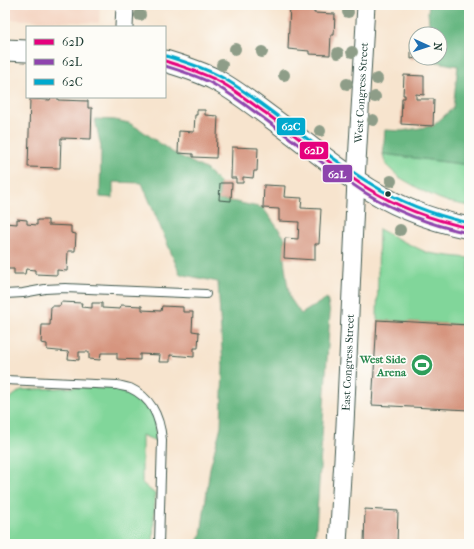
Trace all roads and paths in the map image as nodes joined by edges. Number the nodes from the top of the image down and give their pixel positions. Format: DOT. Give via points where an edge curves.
graph roads {
  1 [pos="125,5"];
  2 [pos="366,5"];
  3 [pos="124,26"];
  4 [pos="5,50"];
  5 [pos="26,51"];
  6 [pos="166,62"];
  7 [pos="356,180"];
  8 [pos="469,228"];
  9 [pos="5,294"];
  10 [pos="206,294"];
  11 [pos="5,380"];
  12 [pos="159,544"];
  13 [pos="338,544"];
  1 -- 3 [label="street"];
  2 -- 7 [label="street, West Congress Street"];
  4 -- 5 [label="street"];
  6 -- 7 [label="street" via="203,74 228,87"];
  7 -- 8 [label="street" via="422,215"];
  7 -- 13 [label="street, East Congress Street"];
  9 -- 10 [label="lane" via="65,288"];
  11 -- 12 [label="lane" via="117,385 130,389 150,403 161,427 162,440"];
}
